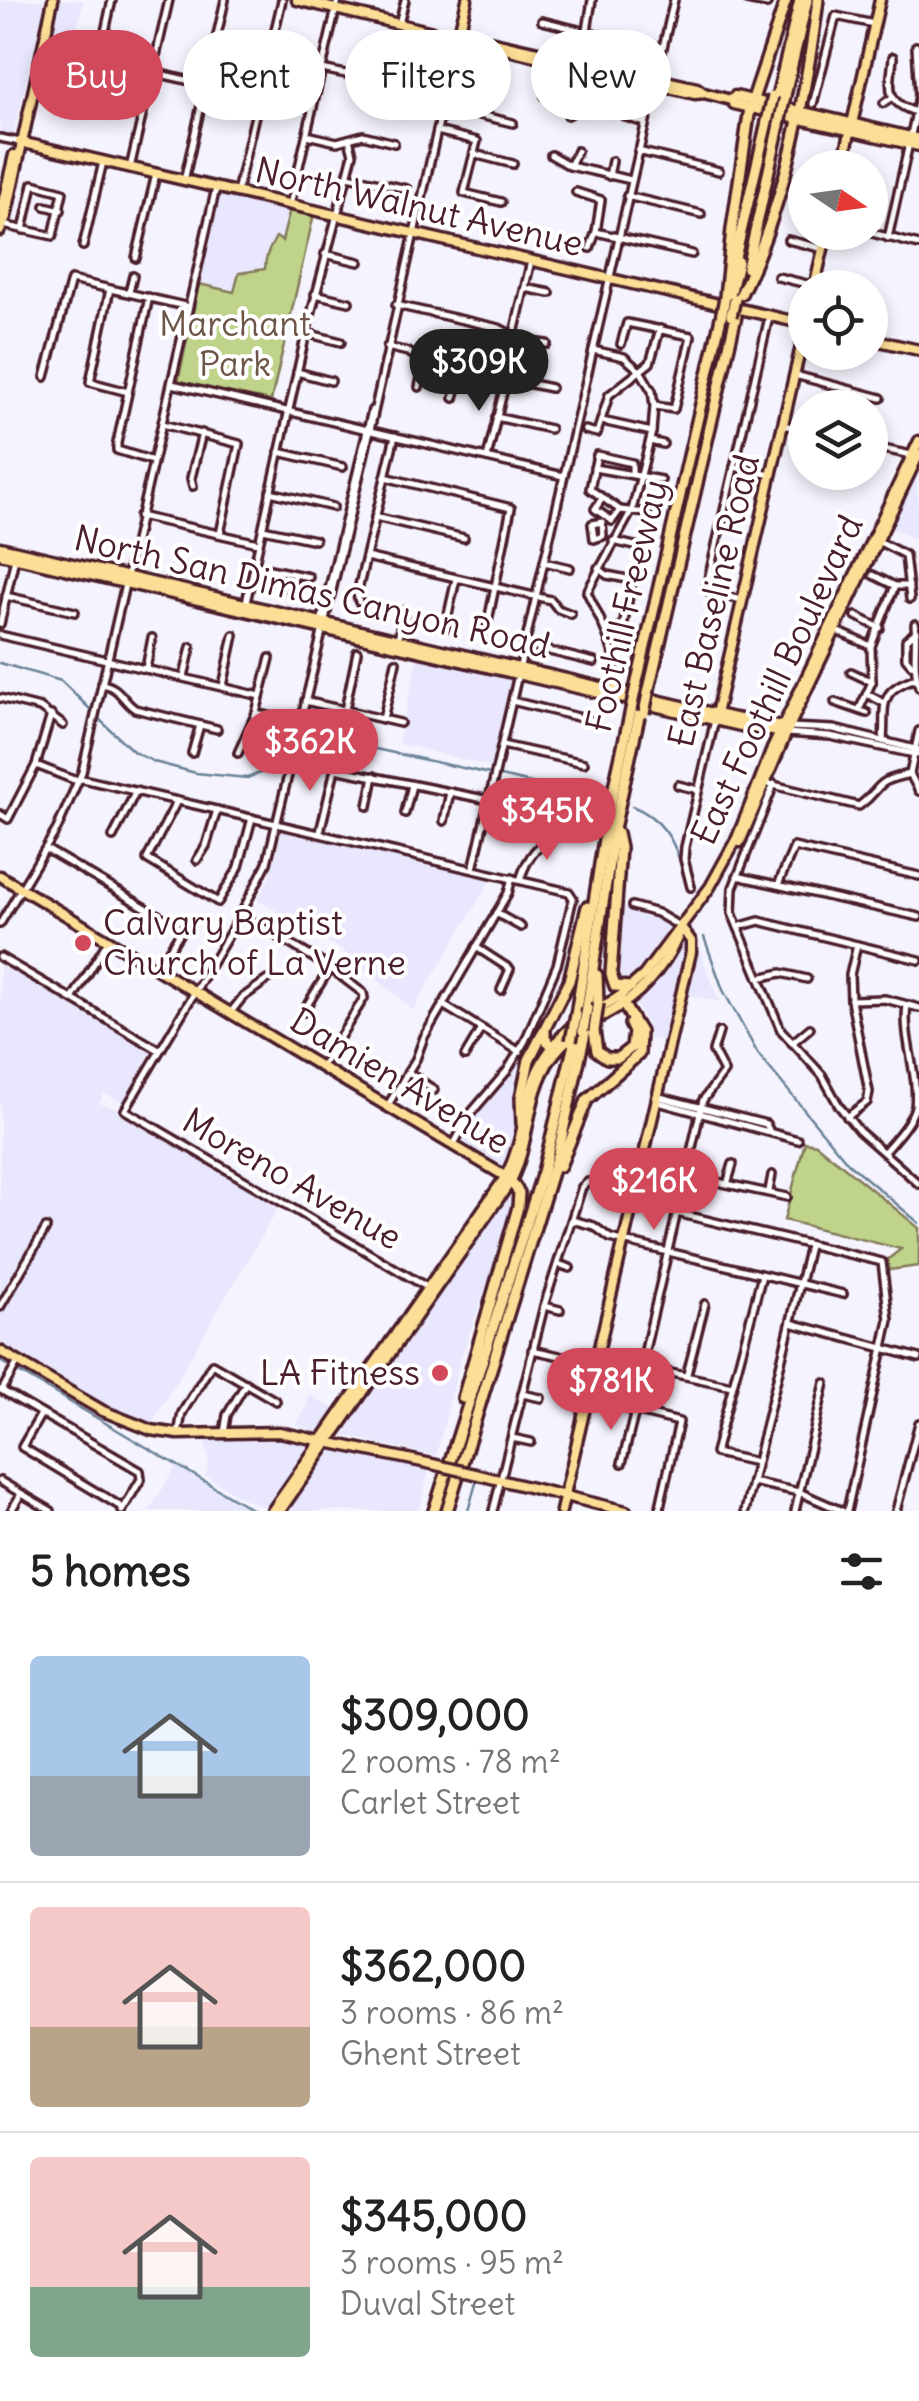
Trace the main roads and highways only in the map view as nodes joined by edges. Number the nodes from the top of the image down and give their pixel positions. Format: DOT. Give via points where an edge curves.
graph roads {
  1 [pos="53,0"];
  2 [pos="296,0"];
  3 [pos="467,0"];
  4 [pos="786,0"];
  5 [pos="801,0"];
  6 [pos="818,0"];
  7 [pos="880,0"];
  8 [pos="337,4"];
  9 [pos="426,30"];
  10 [pos="460,30"];
  11 [pos="671,87"];
  12 [pos="778,98"];
  13 [pos="752,104"];
  14 [pos="800,115"];
  15 [pos="772,123"];
  16 [pos="851,127"];
  17 [pos="20,142"];
  18 [pos="915,142"];
  19 [pos="846,150"];
  20 [pos="0,223"];
  21 [pos="734,298"];
  22 [pos="729,315"];
  23 [pos="788,321"];
  24 [pos="888,343"];
  25 [pos="919,350"];
  26 [pos="795,370"];
  27 [pos="919,441"];
  28 [pos="916,455"];
  29 [pos="0,551"];
  30 [pos="642,688"];
  31 [pos="637,711"];
  32 [pos="716,717"];
  33 [pos="784,730"];
  34 [pos="626,758"];
  35 [pos="620,787"];
  36 [pos="749,825"];
  37 [pos="618,833"];
  38 [pos="0,876"];
  39 [pos="598,876"];
  40 [pos="681,928"];
  41 [pos="671,949"];
  42 [pos="691,952"];
  43 [pos="631,987"];
  44 [pos="619,1002"];
  45 [pos="586,1009"];
  46 [pos="548,1024"];
  47 [pos="582,1033"];
  48 [pos="554,1048"];
  49 [pos="522,1124"];
  50 [pos="508,1178"];
  51 [pos="546,1196"];
  52 [pos="0,1351"];
  53 [pos="459,1414"];
  54 [pos="325,1440"];
  55 [pos="461,1464"];
  56 [pos="564,1496"];
  57 [pos="272,1511"];
  58 [pos="280,1511"];
  59 [pos="432,1511"];
  60 [pos="447,1511"];
  61 [pos="561,1511"];
  62 [pos="626,1511"];
  1 -- 17 [label="main road"];
  2 -- 8 [label="main road"];
  3 -- 10 [label="main road"];
  4 -- 13 [label="highway"];
  5 -- 12 [label="highway, Foothill Freeway"];
  5 -- 12 [label="highway, Foothill Freeway" via="789,78"];
  6 -- 14 [label="highway"];
  7 -- 16 [label="main road"];
  8 -- 9 [label="main road"];
  11 -- 13 [label="main road"];
  12 -- 15 [label="highway, Foothill Freeway, bridge"];
  13 -- 14 [label="main road"];
  13 -- 21 [label="highway" via="732,229"];
  14 -- 16 [label="main road"];
  14 -- 21 [label="highway" via="772,212"];
  15 -- 21 [label="highway, Foothill Freeway"];
  15 -- 21 [label="highway, Foothill Freeway" via="750,257"];
  16 -- 18 [label="main road"];
  16 -- 19 [label="main road"];
  17 -- 20 [label="main road"];
  17 -- 23 [label="main road, North Walnut Avenue"];
  21 -- 22 [label="highway, Foothill Freeway, bridge"];
  22 -- 30 [label="highway, Foothill Freeway"];
  22 -- 30 [label="highway, Foothill Freeway" via="646,642"];
  24 -- 25 [label="main road"];
  26 -- 32 [label="main road, East Baseline Road"];
  27 -- 28 [label="main road, East Foothill Boulevard"];
  28 -- 33 [label="main road, East Foothill Boulevard"];
  29 -- 32 [label="main road, North San Dimas Canyon Road"];
  30 -- 31 [label="highway, Foothill Freeway, bridge"];
  31 -- 34 [label="highway, Foothill Freeway"];
  31 -- 34 [label="highway, Foothill Freeway"];
  32 -- 33 [label="main road, North San Dimas Canyon Road"];
  33 -- 36 [label="main road, East Foothill Boulevard"];
  33 -- 36 [label="main road, East Foothill Boulevard"];
  34 -- 35 [label="highway, Foothill Freeway"];
  34 -- 35 [label="highway, Foothill Freeway"];
  35 -- 37 [label="highway, Foothill Freeway"];
  35 -- 39 [label="highway, Foothill Freeway"];
  35 -- 45 [label="highway"];
  36 -- 40 [label="main road, East Foothill Boulevard"];
  37 -- 43 [label="highway" via="611,974 615,986"];
  37 -- 45 [label="highway, Foothill Freeway"];
  38 -- 50 [label="main road, Damien Avenue"];
  39 -- 45 [label="highway, Foothill Freeway"];
  39 -- 46 [label="highway" via="569,981"];
  40 -- 41 [label="main road"];
  40 -- 42 [label="main road"];
  40 -- 43 [label="main road"];
  41 -- 42 [label="main road"];
  41 -- 44 [label="main road" via="646,984"];
  42 -- 56 [label="main road"];
  43 -- 44 [label="main road"];
  44 -- 47 [label="highway" via="634,1032 630,1051 618,1058 600,1055"];
  44 -- 48 [label="main road" via="572,1025"];
  44 -- 51 [label="highway" via="640,1032 639,1054 582,1107"];
  45 -- 47 [label="highway, Foothill Freeway, bridge"];
  45 -- 47 [label="highway, Foothill Freeway, bridge"];
  46 -- 48 [label="highway" via="545,1039"];
  46 -- 49 [label="highway" via="526,1070"];
  47 -- 51 [label="highway, Foothill Freeway"];
  47 -- 53 [label="highway, Foothill Freeway"];
  47 -- 55 [label="highway" via="562,1124"];
  47 -- 59 [label="highway"];
  48 -- 49 [label="main road" via="530,1086"];
  48 -- 50 [label="main road" via="536,1088 524,1149"];
  49 -- 50 [label="main road"];
  50 -- 53 [label="highway" via="519,1193 518,1207"];
  50 -- 54 [label="main road"];
  51 -- 55 [label="highway, Foothill Freeway"];
  52 -- 54 [label="main road" via="15,1367 150,1430 270,1431"];
  53 -- 59 [label="highway, Foothill Freeway"];
  54 -- 56 [label="main road, bridge"];
  54 -- 57 [label="main road"];
  54 -- 58 [label="main road"];
  55 -- 60 [label="highway, Foothill Freeway"];
  56 -- 61 [label="main road"];
  56 -- 62 [label="main road"];
}
